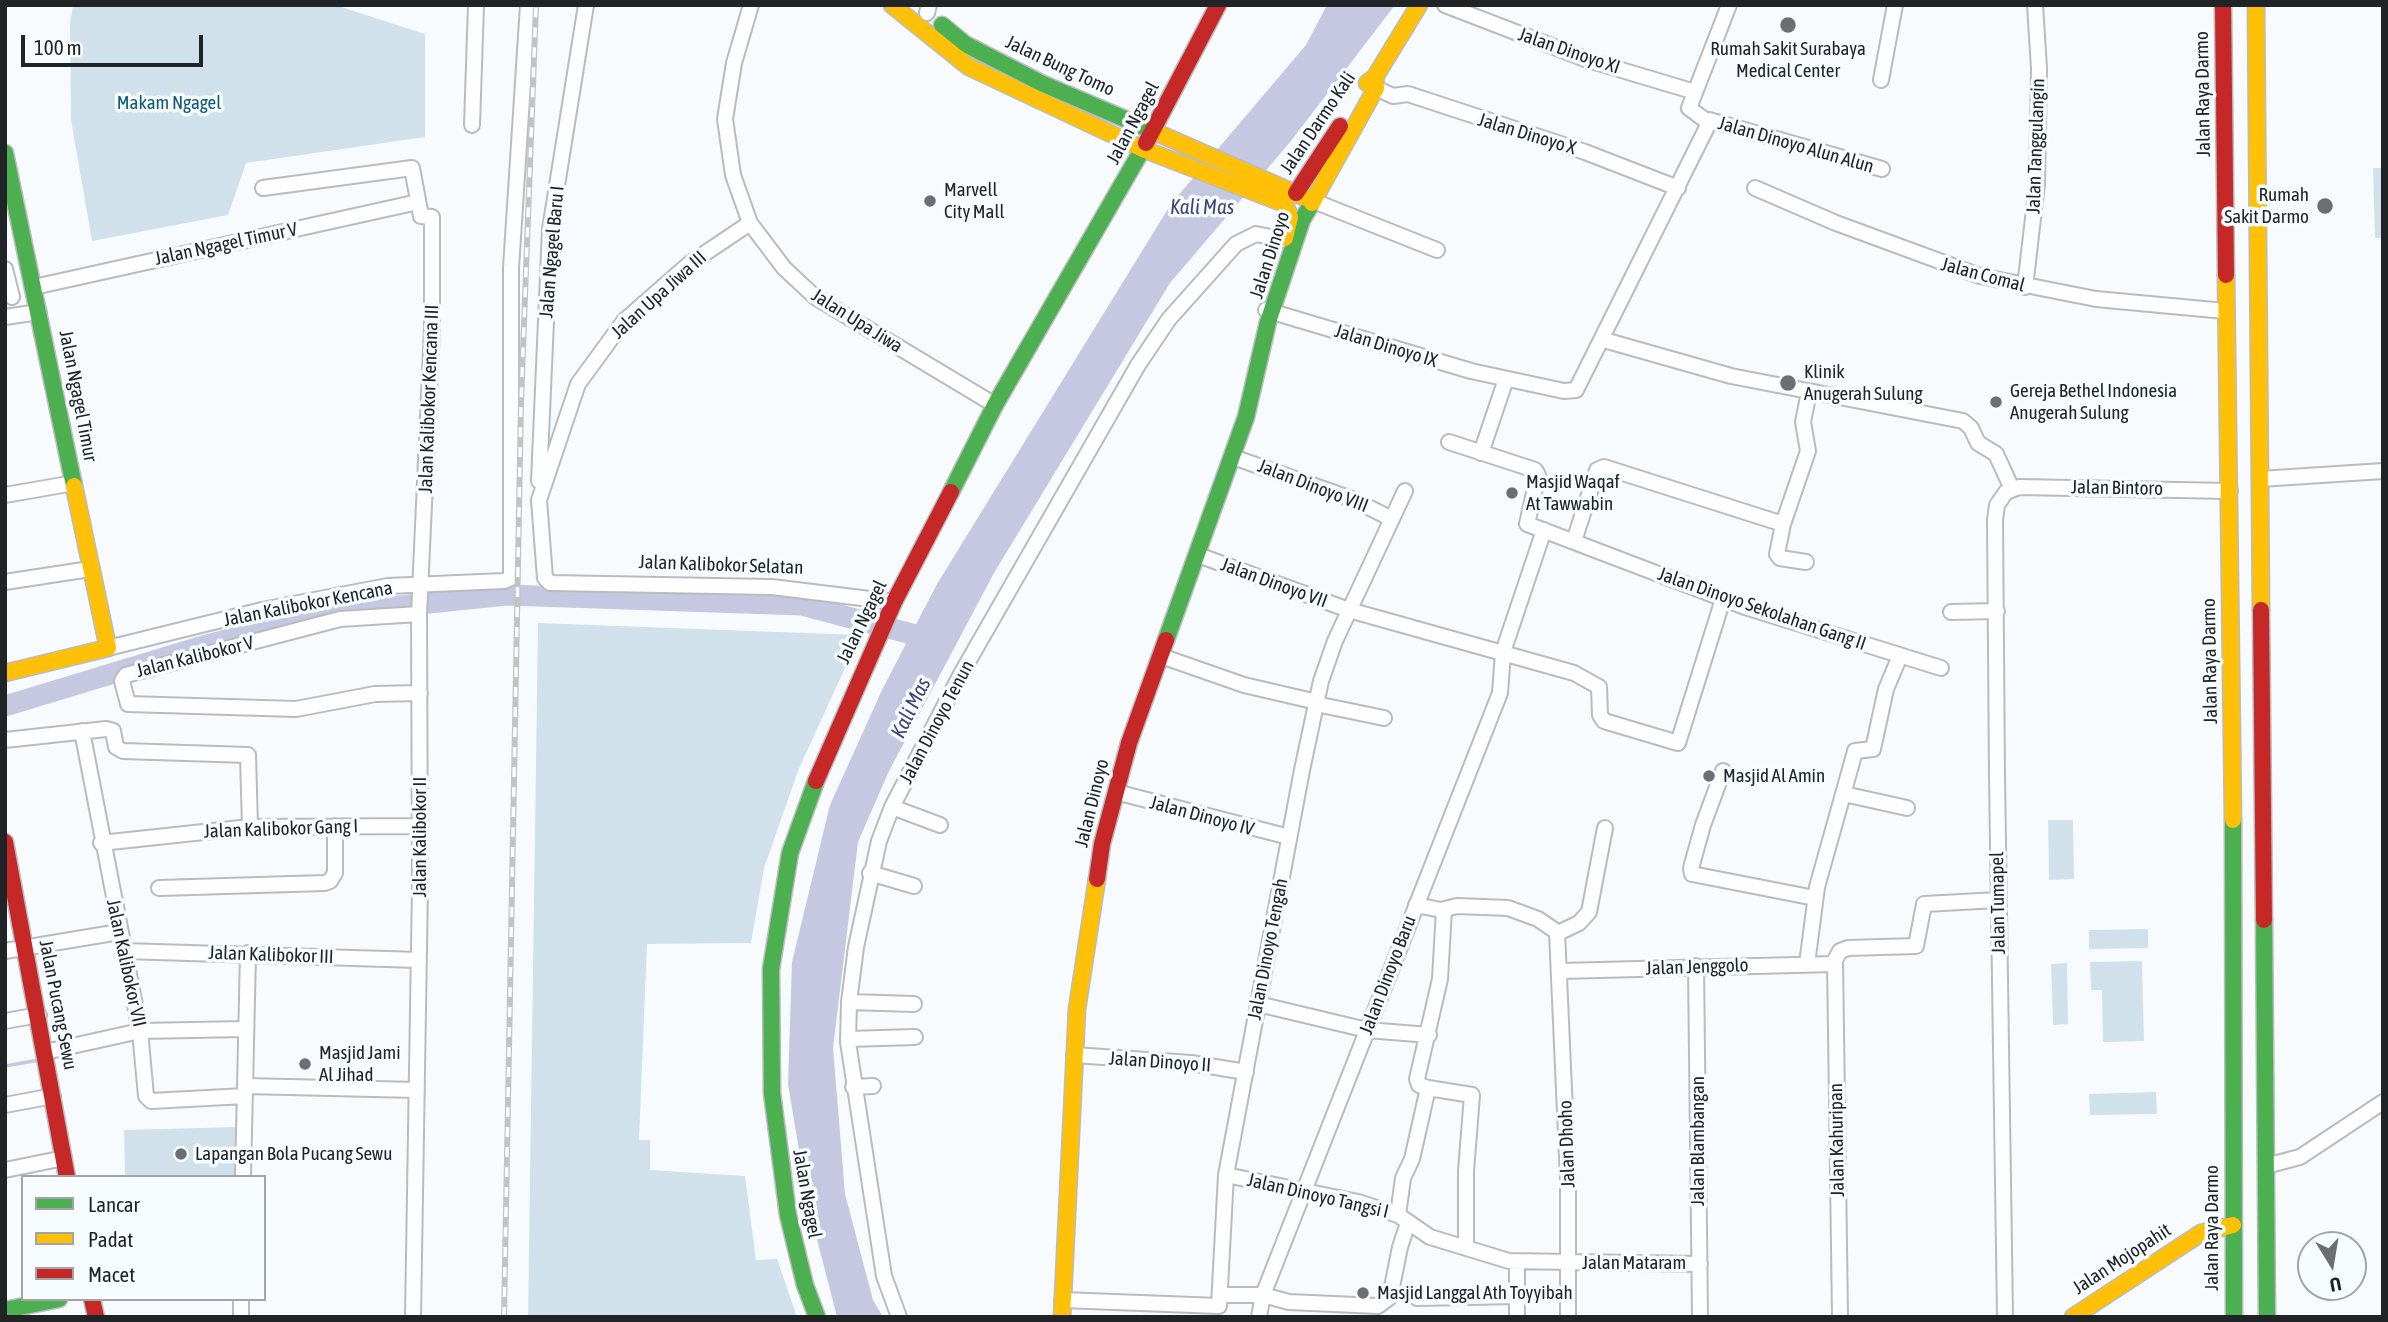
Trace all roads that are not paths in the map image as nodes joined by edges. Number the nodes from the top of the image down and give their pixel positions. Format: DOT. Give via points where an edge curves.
graph roads {
  1 [pos="476,5"];
  2 [pos="527,5"];
  3 [pos="586,5"];
  4 [pos="751,5"];
  5 [pos="892,5"];
  6 [pos="1218,5"];
  7 [pos="1419,5"];
  8 [pos="1445,5"];
  9 [pos="1729,5"];
  10 [pos="1895,5"];
  11 [pos="2035,5"];
  12 [pos="2223,5"];
  13 [pos="2256,5"];
  14 [pos="924,8"];
  15 [pos="1881,80"];
  16 [pos="1373,83"];
  17 [pos="1695,92"];
  18 [pos="1709,120"];
  19 [pos="472,125"];
  20 [pos="1153,131"];
  21 [pos="1143,149"];
  22 [pos="5,155"];
  23 [pos="1882,169"];
  24 [pos="263,188"];
  25 [pos="1678,188"];
  26 [pos="1755,188"];
  27 [pos="1292,195"];
  28 [pos="418,202"];
  29 [pos="750,223"];
  30 [pos="1284,240"];
  31 [pos="1437,250"];
  32 [pos="5,269"];
  33 [pos="34,287"];
  34 [pos="2025,287"];
  35 [pos="12,297"];
  36 [pos="39,312"];
  37 [pos="2225,312"];
  38 [pos="1269,315"];
  39 [pos="5,317"];
  40 [pos="1604,340"];
  41 [pos="1506,379"];
  42 [pos="1808,392"];
  43 [pos="995,405"];
  44 [pos="1449,442"];
  45 [pos="1481,453"];
  46 [pos="1233,457"];
  47 [pos="2383,471"];
  48 [pos="2260,479"];
  49 [pos="74,484"];
  50 [pos="2009,490"];
  51 [pos="1405,491"];
  52 [pos="2230,491"];
  53 [pos="5,495"];
  54 [pos="538,500"];
  55 [pos="1392,519"];
  56 [pos="1783,524"];
  57 [pos="1544,530"];
  58 [pos="1579,543"];
  59 [pos="1198,555"];
  60 [pos="1806,562"];
  61 [pos="90,569"];
  62 [pos="5,582"];
  63 [pos="546,582"];
  64 [pos="423,583"];
  65 [pos="1723,599"];
  66 [pos="891,606"];
  67 [pos="420,607"];
  68 [pos="1349,610"];
  69 [pos="1997,611"];
  70 [pos="1951,612"];
  71 [pos="108,648"];
  72 [pos="1503,652"];
  73 [pos="1161,656"];
  74 [pos="1900,656"];
  75 [pos="1941,668"];
  76 [pos="5,673"];
  77 [pos="419,693"];
  78 [pos="1317,703"];
  79 [pos="1384,718"];
  80 [pos="82,731"];
  81 [pos="5,740"];
  82 [pos="1723,771"];
  83 [pos="2264,785"];
  84 [pos="2233,788"];
  85 [pos="1116,792"];
  86 [pos="1844,794"];
  87 [pos="892,807"];
  88 [pos="1907,807"];
  89 [pos="2232,822"];
  90 [pos="2263,822"];
  91 [pos="940,825"];
  92 [pos="335,826"];
  93 [pos="420,826"];
  94 [pos="250,827"];
  95 [pos="1605,828"];
  96 [pos="1289,837"];
  97 [pos="5,842"];
  98 [pos="101,843"];
  99 [pos="870,873"];
  100 [pos="914,886"];
  101 [pos="9,887"];
  102 [pos="159,888"];
  103 [pos="1815,898"];
  104 [pos="1998,900"];
  105 [pos="1416,905"];
  106 [pos="1444,910"];
  107 [pos="119,932"];
  108 [pos="1558,933"];
  109 [pos="26,947"];
  110 [pos="5,951"];
  111 [pos="123,951"];
  112 [pos="248,953"];
  113 [pos="419,960"];
  114 [pos="1807,964"];
  115 [pos="1834,964"];
  116 [pos="1696,966"];
  117 [pos="1560,971"];
  118 [pos="849,1002"];
  119 [pos="914,1004"];
  120 [pos="1258,1004"];
  121 [pos="39,1016"];
  122 [pos="5,1021"];
  123 [pos="244,1029"];
  124 [pos="1367,1030"];
  125 [pos="1429,1035"];
  126 [pos="141,1037"];
  127 [pos="915,1037"];
  128 [pos="848,1038"];
  129 [pos="1074,1055"];
  130 [pos="47,1059"];
  131 [pos="1246,1072"];
  132 [pos="873,1086"];
  133 [pos="853,1087"];
  134 [pos="1428,1088"];
  135 [pos="416,1090"];
  136 [pos="245,1091"];
  137 [pos="54,1096"];
  138 [pos="2383,1102"];
  139 [pos="5,1105"];
  140 [pos="64,1158"];
  141 [pos="2266,1166"];
  142 [pos="5,1170"];
  143 [pos="67,1175"];
  144 [pos="243,1175"];
  145 [pos="1226,1175"];
  146 [pos="1305,1191"];
  147 [pos="1403,1219"];
  148 [pos="2233,1224"];
  149 [pos="1466,1246"];
  150 [pos="1517,1262"];
  151 [pos="1568,1262"];
  152 [pos="1699,1264"];
  153 [pos="1221,1295"];
  154 [pos="1263,1295"];
  155 [pos="1517,1296"];
  156 [pos="1417,1298"];
  157 [pos="1062,1300"];
  158 [pos="47,1301"];
  159 [pos="7,1308"];
  160 [pos="1334,1310"];
  161 [pos="412,1317"];
  162 [pos="817,1317"];
  163 [pos="899,1317"];
  164 [pos="1062,1317"];
  165 [pos="1259,1317"];
  166 [pos="1517,1317"];
  167 [pos="1568,1317"];
  168 [pos="1700,1317"];
  169 [pos="1840,1317"];
  170 [pos="2004,1317"];
  171 [pos="2073,1317"];
  172 [pos="2234,1317"];
  173 [pos="2267,1317"];
  1 -- 19 [label="street"];
  2 -- 64 [label="street, Jalan Kalibokor Kencana" via="513,208 511,578"];
  3 -- 54 [label="street, Jalan Ngagel Baru I" via="550,229"];
  4 -- 29 [label="street, Jalan Upa Jiwa" via="734,63 725,119 733,175"];
  5 -- 21 [label="main road" via="969,67"];
  6 -- 20 [label="main road, Jalan Ngagel"];
  7 -- 16 [label="main road, Jalan Darmo Kali"];
  8 -- 17 [label="street, Jalan Dinoyo XI" via="1588,60"];
  9 -- 17 [label="street"];
  10 -- 15 [label="street"];
  11 -- 34 [label="street, Jalan Tanggulangin" via="2037,184"];
  12 -- 37 [label="main road, Jalan Raya Darmo"];
  13 -- 48 [label="main road"];
  14 -- 20 [label="main road, Jalan Bung Tomo" via="977,51"];
  16 -- 25 [label="street, Jalan Dinoyo X" via="1393,96 1408,94"];
  16 -- 27 [label="main road, Jalan Darmo Kali"];
  17 -- 18 [label="street, Jalan Dinoyo Alun Alun" via="1690,112"];
  18 -- 23 [label="street, Jalan Dinoyo Alun Alun"];
  18 -- 25 [label="street"];
  20 -- 21 [label="main road, Jalan Ngagel"];
  20 -- 27 [label="main road, Jalan Bung Tomo"];
  21 -- 27 [label="main road"];
  21 -- 43 [label="main road, Jalan Ngagel"];
  22 -- 33 [label="main road, Jalan Ngagel Timur"];
  24 -- 28 [label="street" via="412,167"];
  25 -- 40 [label="street"];
  26 -- 34 [label="street, Jalan Comal" via="1939,263"];
  27 -- 30 [label="main road, Jalan Dinoyo" via="1285,204 1290,214"];
  27 -- 31 [label="street"];
  27 -- 38 [label="main road, Jalan Dinoyo"];
  28 -- 33 [label="street, Jalan Ngagel Timur V"];
  28 -- 64 [label="street, Jalan Kalibokor Kencana III" via="421,216 432,216"];
  29 -- 43 [label="street, Jalan Upa Jiwa" via="784,268 815,298"];
  29 -- 54 [label="street, Jalan Upa Jiwa III" via="689,264 609,338 574,391"];
  30 -- 38 [label="main road, Jalan Dinoyo"];
  30 -- 87 [label="street, Jalan Dinoyo Tenun" via="1256,234 1236,244 1153,342 961,674"];
  32 -- 35 [label="street"];
  33 -- 36 [label="main road, Jalan Ngagel Timur"];
  34 -- 37 [label="street, Jalan Comal"];
  36 -- 39 [label="street"];
  36 -- 49 [label="main road, Jalan Ngagel Timur"];
  37 -- 52 [label="main road, Jalan Raya Darmo"];
  38 -- 41 [label="street, Jalan Dinoyo IX"];
  38 -- 46 [label="main road, Jalan Dinoyo"];
  40 -- 41 [label="street, Jalan Dinoyo IX" via="1576,390"];
  40 -- 42 [label="street" via="1731,376"];
  41 -- 45 [label="street"];
  42 -- 50 [label="street" via="1963,421 1978,443 1996,454"];
  42 -- 56 [label="street" via="1803,417 1808,452"];
  43 -- 66 [label="main road, Jalan Ngagel"];
  44 -- 45 [label="street"];
  45 -- 57 [label="street" via="1535,470 1538,475 1526,519 1527,524"];
  46 -- 55 [label="street, Jalan Dinoyo VIII" via="1352,499"];
  46 -- 59 [label="main road, Jalan Dinoyo"];
  47 -- 48 [label="street"];
  48 -- 83 [label="main road"];
  49 -- 53 [label="street"];
  49 -- 61 [label="main road, Jalan Ngagel Timur"];
  50 -- 52 [label="street, Jalan Bintoro"];
  50 -- 69 [label="street, Jalan Tumapel" via="1997,505 1995,520"];
  51 -- 55 [label="street, Jalan Dinoyo Tengah"];
  52 -- 84 [label="main road, Jalan Raya Darmo"];
  54 -- 63 [label="street, Jalan Upa Jiwa III"];
  55 -- 68 [label="street, Jalan Dinoyo Tengah"];
  56 -- 58 [label="street" via="1604,467 1597,470"];
  56 -- 60 [label="street" via="1777,556"];
  57 -- 58 [label="street, Jalan Dinoyo Sekolahan Gang II"];
  57 -- 72 [label="street, Jalan Dinoyo Baru"];
  58 -- 65 [label="street, Jalan Dinoyo Sekolahan Gang II"];
  59 -- 68 [label="street, Jalan Dinoyo VII"];
  59 -- 73 [label="main road, Jalan Dinoyo"];
  61 -- 62 [label="street"];
  61 -- 71 [label="main road, Jalan Ngagel Timur"];
  63 -- 66 [label="street, Jalan Kalibokor Selatan" via="772,587"];
  64 -- 67 [label="street, Jalan Kalibokor II"];
  64 -- 71 [label="street, Jalan Kalibokor Kencana" via="323,598"];
  65 -- 72 [label="street, Jalan Dinoyo VII" via="1677,743 1604,721 1599,687 1592,681"];
  65 -- 74 [label="street, Jalan Dinoyo Sekolahan Gang II"];
  66 -- 162 [label="main road, Jalan Ngagel" via="828,747 798,829 780,894 772,957 769,1043 779,1161 799,1265"];
  67 -- 77 [label="street, Jalan Kalibokor II"];
  67 -- 77 [label="street, Jalan Kalibokor V" via="340,619 126,675 122,681 128,704 296,709 375,694"];
  68 -- 72 [label="street, Jalan Dinoyo VII"];
  68 -- 78 [label="street, Jalan Dinoyo Tengah" via="1329,655"];
  69 -- 70 [label="street"];
  69 -- 104 [label="street, Jalan Tumapel"];
  71 -- 76 [label="main road"];
  72 -- 105 [label="street, Jalan Dinoyo Baru" via="1500,693"];
  73 -- 78 [label="street" via="1244,685"];
  73 -- 85 [label="main road, Jalan Dinoyo"];
  74 -- 75 [label="street, Jalan Dinoyo Sekolahan Gang II"];
  74 -- 86 [label="street" via="1886,689 1872,749 1855,751"];
  77 -- 93 [label="street, Jalan Kalibokor II"];
  78 -- 79 [label="street"];
  78 -- 96 [label="street, Jalan Dinoyo Tengah"];
  80 -- 81 [label="street"];
  80 -- 94 [label="street" via="110,729 122,751 248,755"];
  80 -- 98 [label="street, Jalan Kalibokor VII"];
  82 -- 103 [label="street" via="1703,825 1692,874"];
  83 -- 84 [label="main road" via="2253,798 2240,797"];
  83 -- 90 [label="main road"];
  84 -- 89 [label="main road, Jalan Raya Darmo"];
  85 -- 96 [label="street, Jalan Dinoyo IV"];
  85 -- 129 [label="main road, Jalan Dinoyo" via="1084,945"];
  86 -- 88 [label="street"];
  86 -- 103 [label="street"];
  87 -- 91 [label="street"];
  87 -- 99 [label="street, Jalan Dinoyo Tenun"];
  89 -- 90 [label="main road" via="2250,815"];
  89 -- 148 [label="main road, Jalan Raya Darmo"];
  90 -- 141 [label="main road"];
  92 -- 93 [label="street, Jalan Kalibokor Gang I"];
  92 -- 94 [label="street, Jalan Kalibokor Gang I"];
  92 -- 102 [label="street" via="335,873 325,883"];
  93 -- 113 [label="street, Jalan Kalibokor II"];
  94 -- 98 [label="street, Jalan Kalibokor Gang I"];
  95 -- 108 [label="street" via="1589,912"];
  96 -- 120 [label="street, Jalan Dinoyo Tengah"];
  97 -- 101 [label="main road, Jalan Pucang Sewu"];
  98 -- 107 [label="street, Jalan Kalibokor VII"];
  99 -- 100 [label="street"];
  99 -- 118 [label="street, Jalan Dinoyo Tenun"];
  101 -- 109 [label="main road, Jalan Pucang Sewu"];
  103 -- 114 [label="street"];
  104 -- 115 [label="street" via="1924,904 1916,946 1845,949"];
  104 -- 170 [label="street, Jalan Tumapel"];
  105 -- 106 [label="street"];
  105 -- 124 [label="street, Jalan Dinoyo Baru"];
  106 -- 108 [label="street" via="1457,906 1508,908 1538,919"];
  106 -- 125 [label="street" via="1440,979"];
  107 -- 109 [label="street"];
  107 -- 111 [label="street, Jalan Kalibokor VII"];
  108 -- 117 [label="street, Jalan Dhoho"];
  109 -- 110 [label="street"];
  109 -- 121 [label="main road, Jalan Pucang Sewu"];
  111 -- 112 [label="street, Jalan Kalibokor III"];
  111 -- 126 [label="street, Jalan Kalibokor VII"];
  112 -- 113 [label="street, Jalan Kalibokor III"];
  112 -- 123 [label="street"];
  113 -- 135 [label="street, Jalan Kalibokor II"];
  114 -- 115 [label="street, Jalan Jenggolo"];
  114 -- 116 [label="street, Jalan Jenggolo"];
  115 -- 169 [label="street, Jalan Kahuripan"];
  116 -- 117 [label="street, Jalan Jenggolo"];
  116 -- 152 [label="street, Jalan Blambangan"];
  117 -- 151 [label="street, Jalan Dhoho"];
  118 -- 119 [label="street"];
  118 -- 128 [label="street, Jalan Dinoyo Tenun"];
  120 -- 124 [label="street"];
  120 -- 131 [label="street, Jalan Dinoyo Tengah"];
  121 -- 122 [label="street"];
  121 -- 130 [label="main road, Jalan Pucang Sewu"];
  123 -- 126 [label="street"];
  123 -- 136 [label="street"];
  124 -- 125 [label="street"];
  124 -- 146 [label="street, Jalan Dinoyo Baru"];
  125 -- 134 [label="street" via="1417,1079"];
  126 -- 130 [label="street"];
  126 -- 136 [label="street, Jalan Kalibokor VII" via="149,1100"];
  127 -- 128 [label="street"];
  128 -- 133 [label="street, Jalan Dinoyo Tenun"];
  129 -- 131 [label="street, Jalan Dinoyo II" via="1191,1063"];
  129 -- 157 [label="main road, Jalan Dinoyo"];
  130 -- 137 [label="main road, Jalan Pucang Sewu"];
  131 -- 145 [label="street, Jalan Dinoyo Tengah"];
  132 -- 133 [label="street"];
  133 -- 163 [label="street, Jalan Dinoyo Tenun" via="884,1276"];
  134 -- 147 [label="street" via="1412,1159 1403,1178"];
  134 -- 149 [label="street" via="1473,1097 1466,1171"];
  135 -- 136 [label="street"];
  135 -- 161 [label="street, Jalan Kalibokor II"];
  136 -- 144 [label="street"];
  137 -- 139 [label="street"];
  137 -- 140 [label="main road, Jalan Pucang Sewu"];
  138 -- 141 [label="street" via="2300,1157"];
  140 -- 142 [label="street"];
  140 -- 143 [label="main road, Jalan Pucang Sewu"];
  141 -- 173 [label="main road"];
  145 -- 146 [label="street, Jalan Dinoyo Tangsi I"];
  145 -- 153 [label="street, Jalan Dinoyo Tengah"];
  146 -- 147 [label="street, Jalan Dinoyo Tangsi I" via="1358,1202"];
  146 -- 154 [label="street, Jalan Dinoyo Baru"];
  147 -- 149 [label="street, Jalan Dinoyo Tangsi I" via="1424,1235"];
  147 -- 160 [label="street" via="1389,1300 1373,1307"];
  148 -- 171 [label="main road, Jalan Mojopahit" via="2200,1233"];
  148 -- 172 [label="main road, Jalan Raya Darmo"];
  149 -- 150 [label="street, Jalan Dinoyo Tangsi I"];
  150 -- 151 [label="street, Jalan Dinoyo Tangsi I"];
  150 -- 155 [label="street"];
  151 -- 152 [label="street, Jalan Mataram"];
  151 -- 167 [label="street, Jalan Dhoho"];
  152 -- 168 [label="street, Jalan Blambangan"];
  153 -- 154 [label="street"];
  153 -- 157 [label="street" via="1219,1306 1213,1308"];
  154 -- 160 [label="street"];
  154 -- 165 [label="street, Jalan Dinoyo Baru"];
  155 -- 156 [label="street"];
  155 -- 166 [label="street"];
  157 -- 164 [label="main road, Jalan Dinoyo"];
  158 -- 159 [label="main road"];
}
